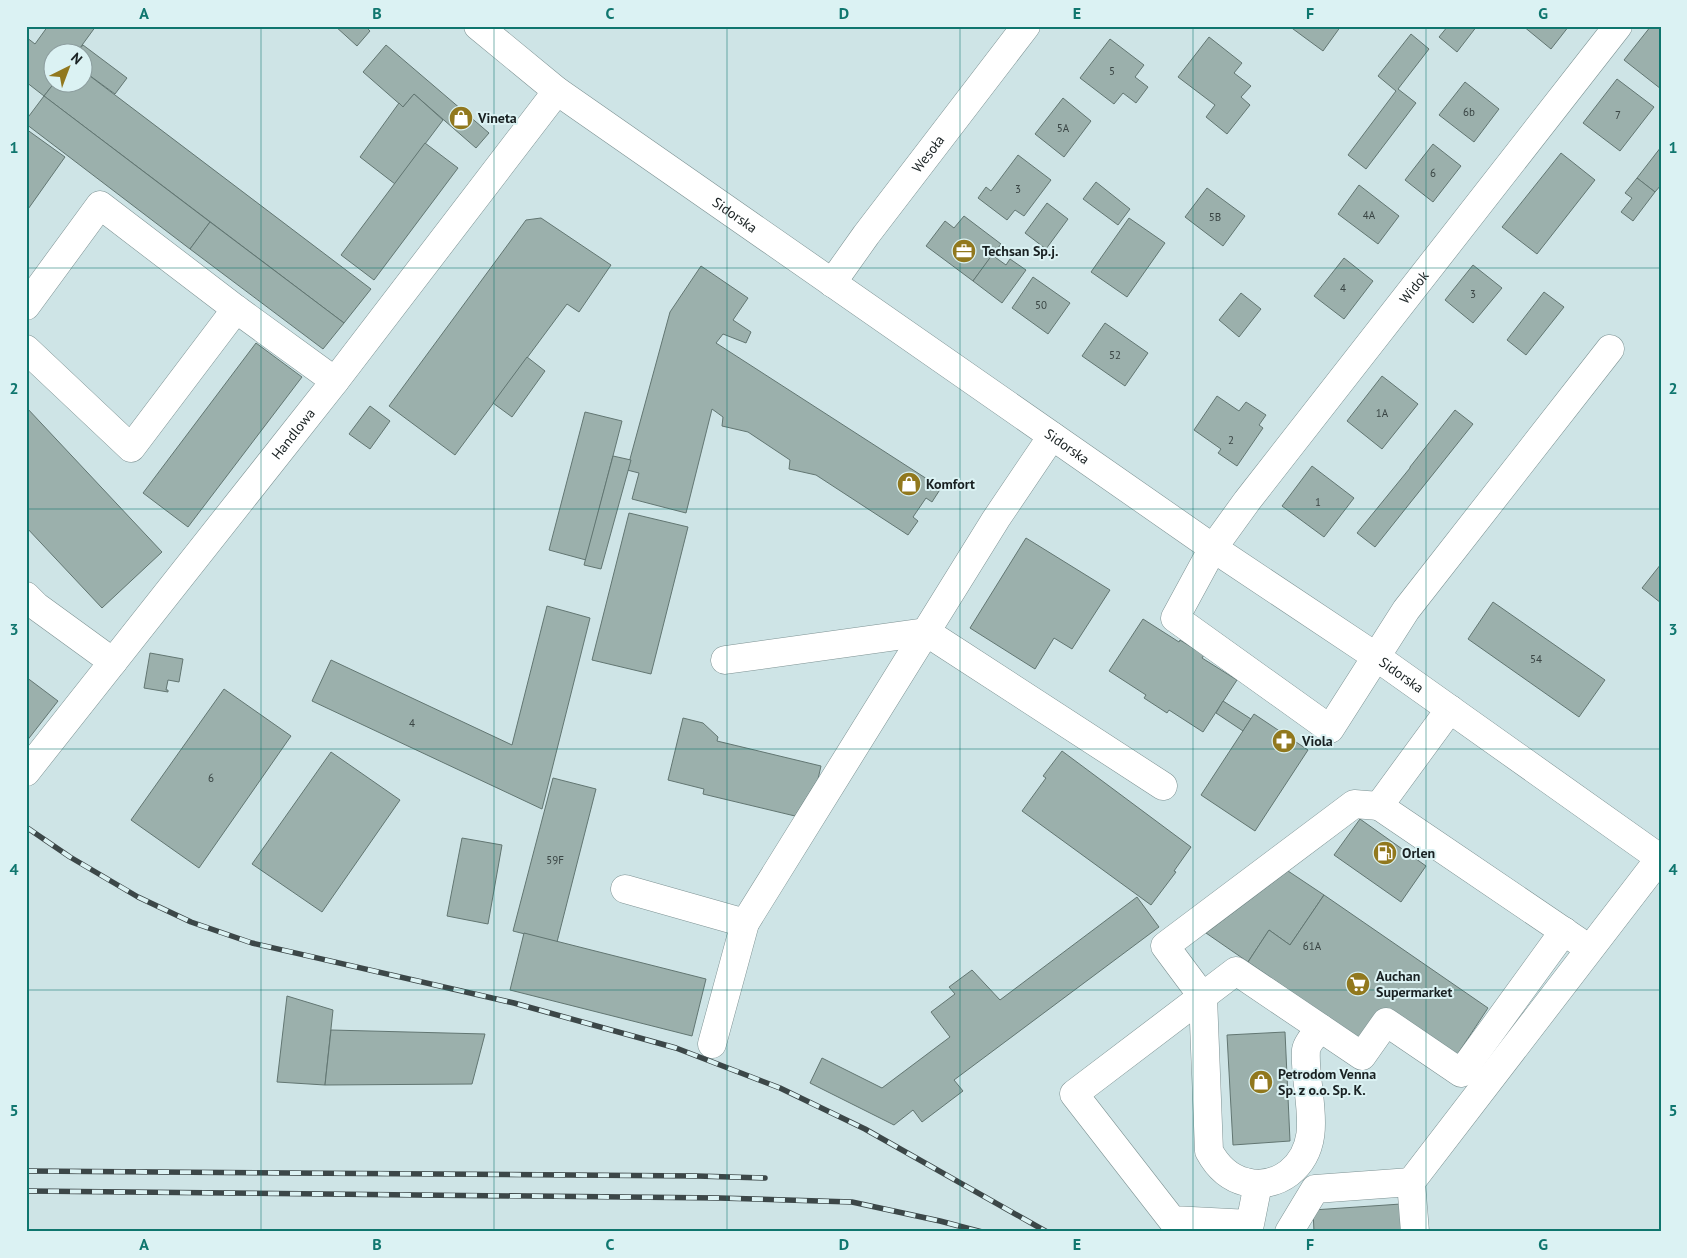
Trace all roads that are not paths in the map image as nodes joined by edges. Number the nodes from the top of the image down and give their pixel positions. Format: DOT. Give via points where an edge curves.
graph roads {
  1 [pos="478,26"];
  2 [pos="1026,26"];
  3 [pos="1618,26"];
  4 [pos="557,92"];
  5 [pos="832,283"];
  6 [pos="26,306"];
  7 [pos="236,309"];
  8 [pos="1610,348"];
  9 [pos="26,349"];
  10 [pos="335,381"];
  11 [pos="1052,436"];
  12 [pos="1213,548"];
  13 [pos="26,596"];
  14 [pos="926,632"];
  15 [pos="1375,656"];
  16 [pos="725,660"];
  17 [pos="113,662"];
  18 [pos="1450,709"];
  19 [pos="26,772"];
  20 [pos="1163,786"];
  21 [pos="1380,806"];
  22 [pos="1660,859"];
  23 [pos="625,889"];
  24 [pos="745,923"];
  25 [pos="1564,931"];
  26 [pos="1590,949"];
  27 [pos="1203,997"];
  28 [pos="1320,1028"];
  29 [pos="712,1044"];
  30 [pos="1411,1182"];
  31 [pos="1258,1184"];
  32 [pos="1289,1232"];
  33 [pos="1415,1232"];
  1 -- 4 [label="street, Sidorska"];
  2 -- 5 [label="street, Wesoła"];
  3 -- 12 [label="street, Widok"];
  4 -- 5 [label="street, Sidorska"];
  4 -- 10 [label="street, Handlowa"];
  5 -- 11 [label="street, Sidorska"];
  6 -- 7 [label="street" via="100,205"];
  7 -- 9 [label="street" via="131,448"];
  7 -- 10 [label="street"];
  8 -- 15 [label="street" via="1406,610"];
  10 -- 17 [label="street, Handlowa"];
  11 -- 12 [label="street, Sidorska"];
  11 -- 14 [label="street"];
  12 -- 15 [label="street, Sidorska"];
  12 -- 15 [label="street, Widok" via="1175,618 1330,729"];
  13 -- 17 [label="street"];
  14 -- 16 [label="street"];
  14 -- 20 [label="street"];
  14 -- 24 [label="street"];
  15 -- 18 [label="street, Sidorska"];
  17 -- 19 [label="street, Handlowa"];
  18 -- 21 [label="street"];
  18 -- 22 [label="street, Sidorska"];
  21 -- 25 [label="street"];
  21 -- 27 [label="street" via="1354,804 1165,946"];
  22 -- 26 [label="street"];
  23 -- 24 [label="street"];
  24 -- 29 [label="street"];
  25 -- 26 [label="street"];
  25 -- 28 [label="street" via="1461,1073 1386,1022 1362,1056"];
  26 -- 30 [label="street"];
  27 -- 28 [label="street" via="1236,971"];
  27 -- 31 [label="street" via="1209,1151 1215,1162 1234,1178"];
  27 -- 31 [label="street" via="1074,1094 1172,1220 1250,1224"];
  28 -- 31 [label="street" via="1306,1048 1310,1143 1296,1168 1272,1182"];
  30 -- 32 [label="street" via="1315,1189"];
  30 -- 33 [label="street"];
}
